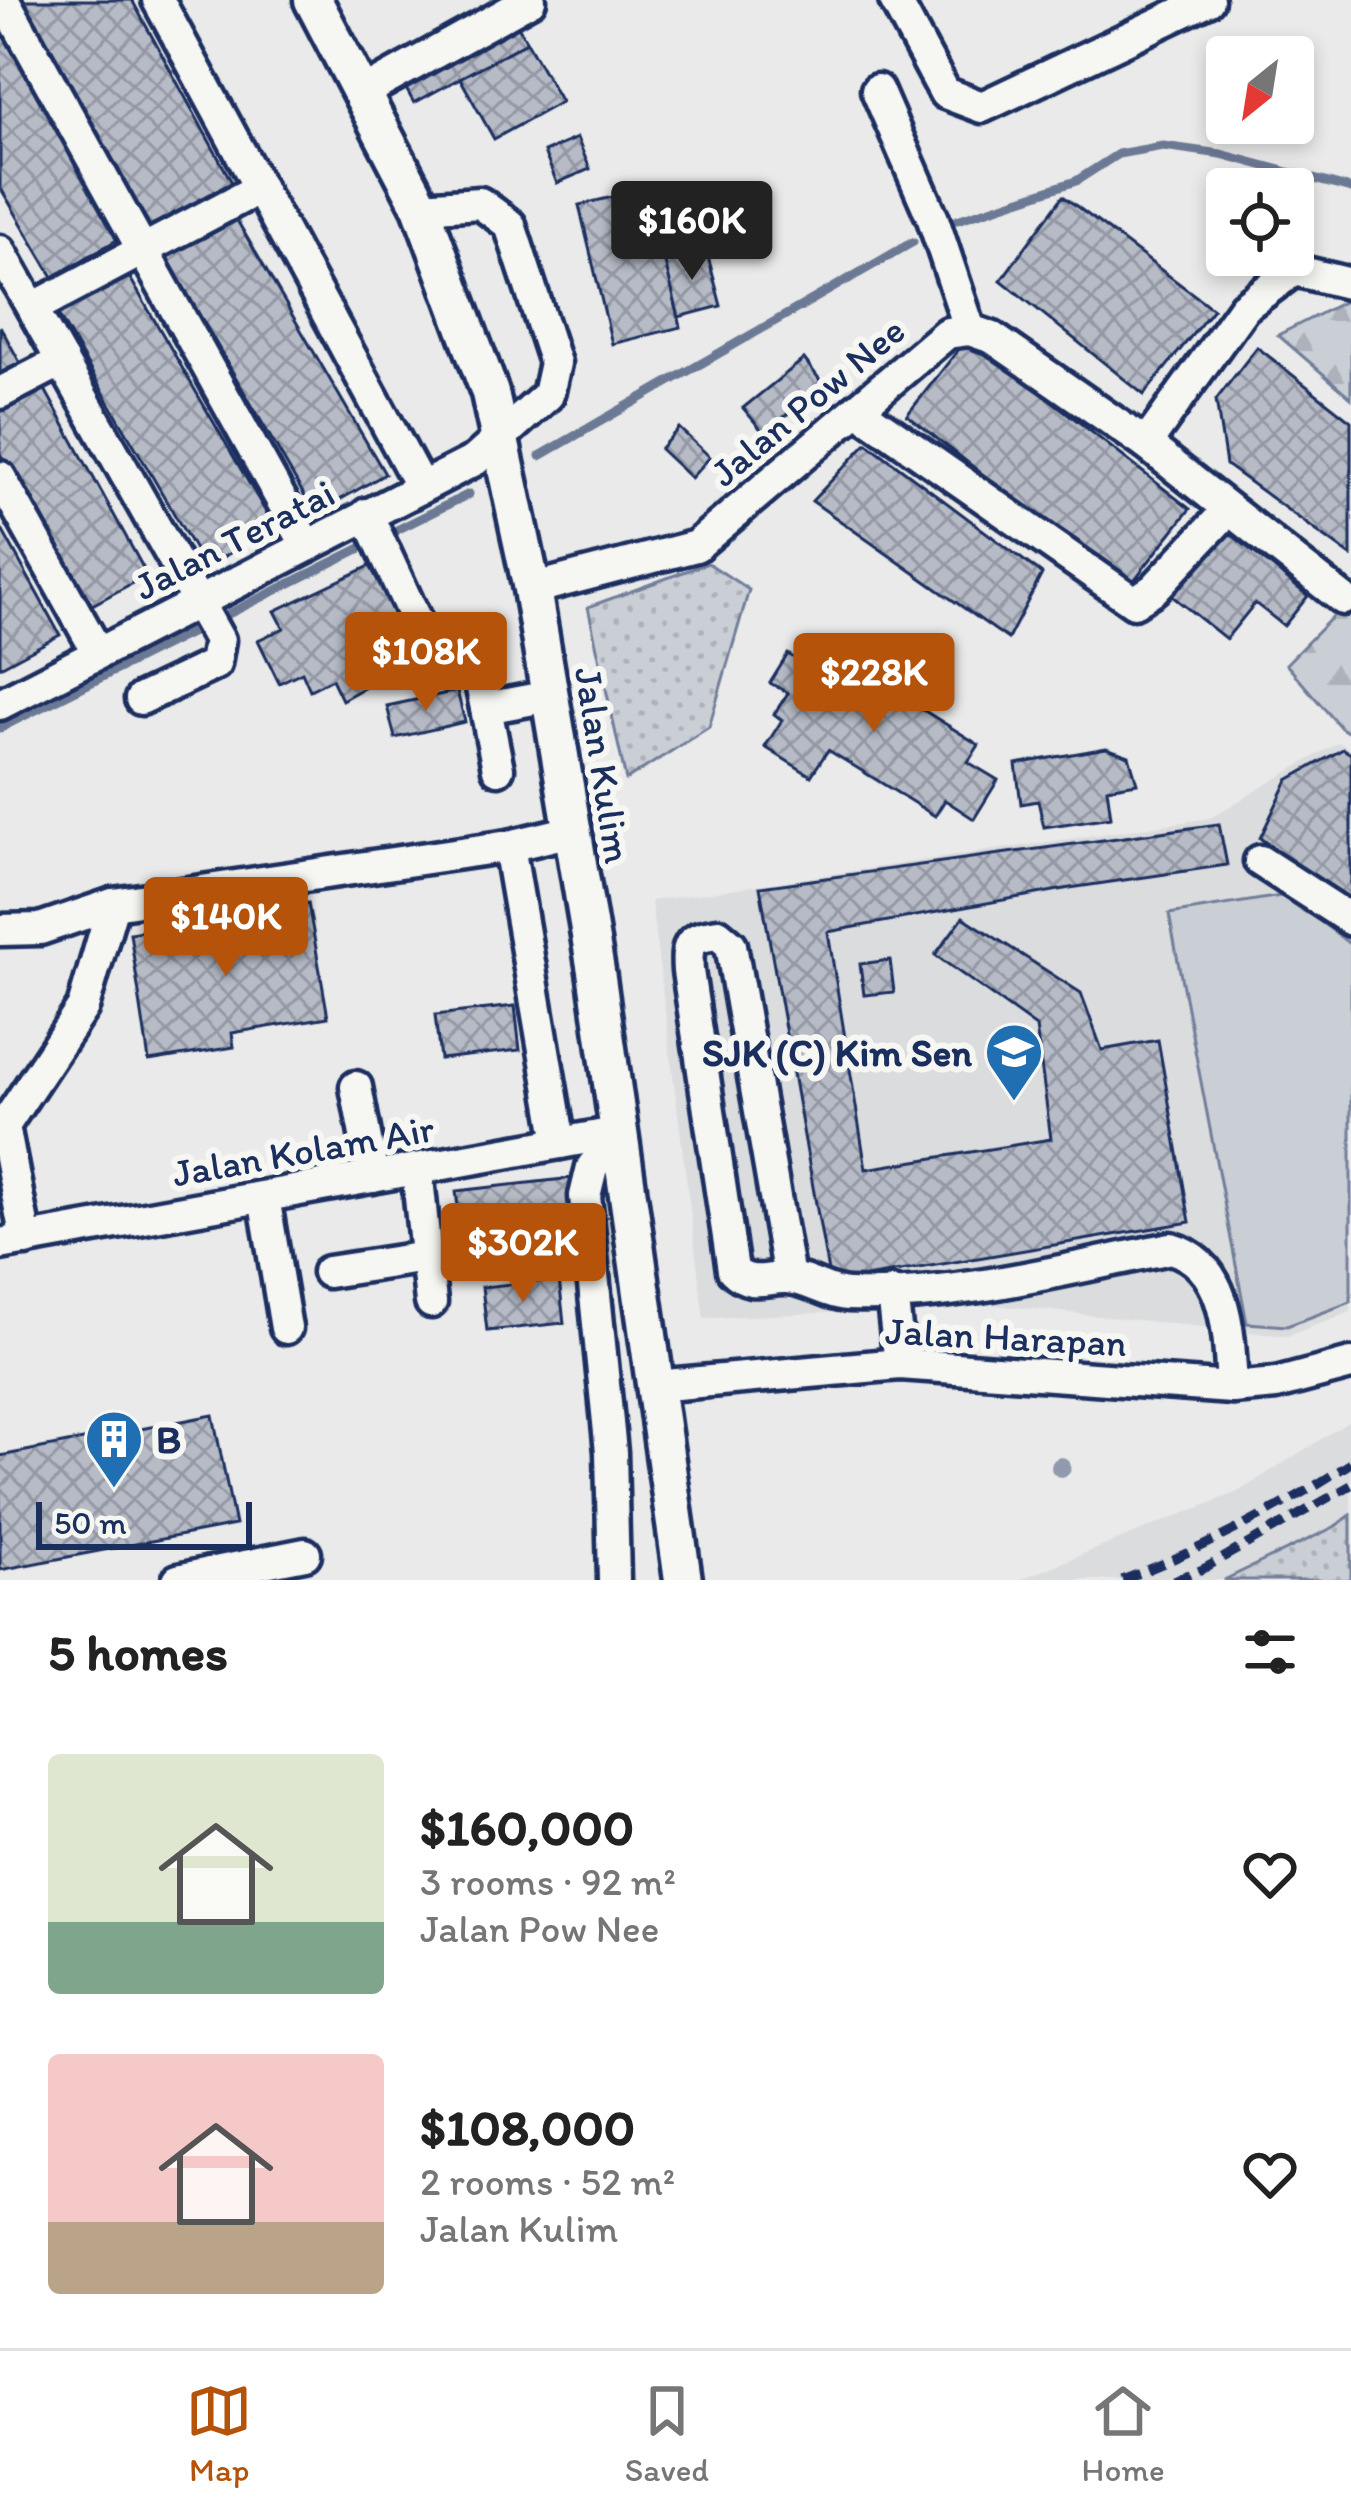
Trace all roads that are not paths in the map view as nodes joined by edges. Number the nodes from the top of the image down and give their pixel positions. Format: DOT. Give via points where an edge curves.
graph roads {
  1 [pos="4,0"];
  2 [pos="158,0"];
  3 [pos="314,0"];
  4 [pos="529,0"];
  5 [pos="895,0"];
  6 [pos="1208,0"];
  7 [pos="878,90"];
  8 [pos="364,92"];
  9 [pos="260,188"];
  10 [pos="421,207"];
  11 [pos="142,250"];
  12 [pos="0,251"];
  13 [pos="1347,283"];
  14 [pos="33,308"];
  15 [pos="970,330"];
  16 [pos="62,361"];
  17 [pos="0,393"];
  18 [pos="857,409"];
  19 [pos="500,439"];
  20 [pos="1146,444"];
  21 [pos="0,477"];
  22 [pos="421,487"];
  23 [pos="1228,510"];
  24 [pos="367,514"];
  25 [pos="307,546"];
  26 [pos="532,589"];
  27 [pos="1343,599"];
  28 [pos="198,602"];
  29 [pos="422,634"];
  30 [pos="474,648"];
  31 [pos="98,653"];
  32 [pos="550,696"];
  33 [pos="141,699"];
  34 [pos="0,704"];
  35 [pos="486,708"];
  36 [pos="498,769"];
  37 [pos="572,831"];
  38 [pos="508,846"];
  39 [pos="1260,861"];
  40 [pos="113,904"];
  41 [pos="1351,920"];
  42 [pos="0,930"];
  43 [pos="356,1087"];
  44 [pos="621,1132"];
  45 [pos="560,1143"];
  46 [pos="417,1169"];
  47 [pos="373,1177"];
  48 [pos="264,1197"];
  49 [pos="13,1242"];
  50 [pos="426,1257"];
  51 [pos="328,1272"];
  52 [pos="789,1277"];
  53 [pos="892,1293"];
  54 [pos="431,1302"];
  55 [pos="286,1328"];
  56 [pos="899,1364"];
  57 [pos="1351,1364"];
  58 [pos="655,1386"];
  59 [pos="1232,1388"];
  60 [pos="305,1554"];
  61 [pos="215,1577"];
  62 [pos="178,1580"];
  63 [pos="614,1580"];
  64 [pos="683,1580"];
  1 -- 11 [label="street"];
  2 -- 9 [label="street"];
  3 -- 8 [label="main road, Jalan Kulim"];
  4 -- 8 [label="street"];
  5 -- 6 [label="street" via="945,93 982,107"];
  7 -- 15 [label="street"];
  8 -- 10 [label="main road, Jalan Kulim"];
  9 -- 11 [label="street"];
  9 -- 22 [label="street"];
  10 -- 19 [label="main road, Jalan Kulim"];
  10 -- 19 [label="street, Jalan Teratai" via="480,203 510,225 555,363 548,395"];
  11 -- 14 [label="street"];
  11 -- 25 [label="street"];
  12 -- 14 [label="street"];
  13 -- 20 [label="street" via="1294,270 1244,307"];
  14 -- 16 [label="street"];
  15 -- 18 [label="street, Jalan Pow Nee" via="947,333"];
  15 -- 20 [label="street, Jalan Pow Nee"];
  16 -- 17 [label="street"];
  16 -- 28 [label="street"];
  18 -- 23 [label="street" via="1134,602"];
  18 -- 26 [label="street, Jalan Pow Nee" via="696,546"];
  19 -- 22 [label="street, Jalan Teratai"];
  19 -- 26 [label="main road, Jalan Kulim"];
  20 -- 23 [label="street, Jalan Pow Nee"];
  21 -- 31 [label="street"];
  22 -- 24 [label="street, Jalan Teratai"];
  23 -- 27 [label="street, Jalan Pow Nee"];
  24 -- 25 [label="street, Jalan Teratai"];
  24 -- 29 [label="street"];
  25 -- 28 [label="street, Jalan Teratai"];
  26 -- 32 [label="main road, Jalan Kulim"];
  28 -- 31 [label="street, Jalan Teratai"];
  28 -- 33 [label="street" via="219,640 215,664"];
  30 -- 35 [label="street"];
  31 -- 34 [label="street, Jalan Teratai"];
  32 -- 35 [label="street"];
  32 -- 37 [label="main road, Jalan Kulim"];
  35 -- 36 [label="street"];
  37 -- 38 [label="street"];
  37 -- 44 [label="main road, Jalan Kulim"];
  38 -- 40 [label="street"];
  38 -- 45 [label="street"];
  39 -- 41 [label="street"];
  40 -- 42 [label="street" via="40,929"];
  40 -- 49 [label="street" via="83,1007 4,1126"];
  43 -- 47 [label="street"];
  44 -- 45 [label="street, Jalan Kolam Air"];
  44 -- 58 [label="main road, Jalan Kulim"];
  44 -- 63 [label="street" via="592,1167 585,1196 611,1452"];
  45 -- 46 [label="street, Jalan Kolam Air"];
  46 -- 47 [label="street, Jalan Kolam Air"];
  46 -- 50 [label="street"];
  47 -- 48 [label="street, Jalan Kolam Air"];
  48 -- 49 [label="street, Jalan Kolam Air"];
  48 -- 55 [label="street"];
  50 -- 51 [label="street"];
  50 -- 54 [label="street"];
  52 -- 52 [label="street" via="731,945 718,934 692,939 689,1079 734,1270 759,1282"];
  52 -- 53 [label="street" via="843,1295"];
  53 -- 56 [label="street"];
  53 -- 59 [label="street" via="950,1291 1171,1248 1192,1254 1213,1276"];
  56 -- 58 [label="street, Jalan Harapan"];
  56 -- 59 [label="street, Jalan Harapan"];
  57 -- 59 [label="street, Jalan Harapan"];
  58 -- 64 [label="main road, Jalan Kulim"];
  60 -- 61 [label="street"];
  61 -- 62 [label="street"];
}
